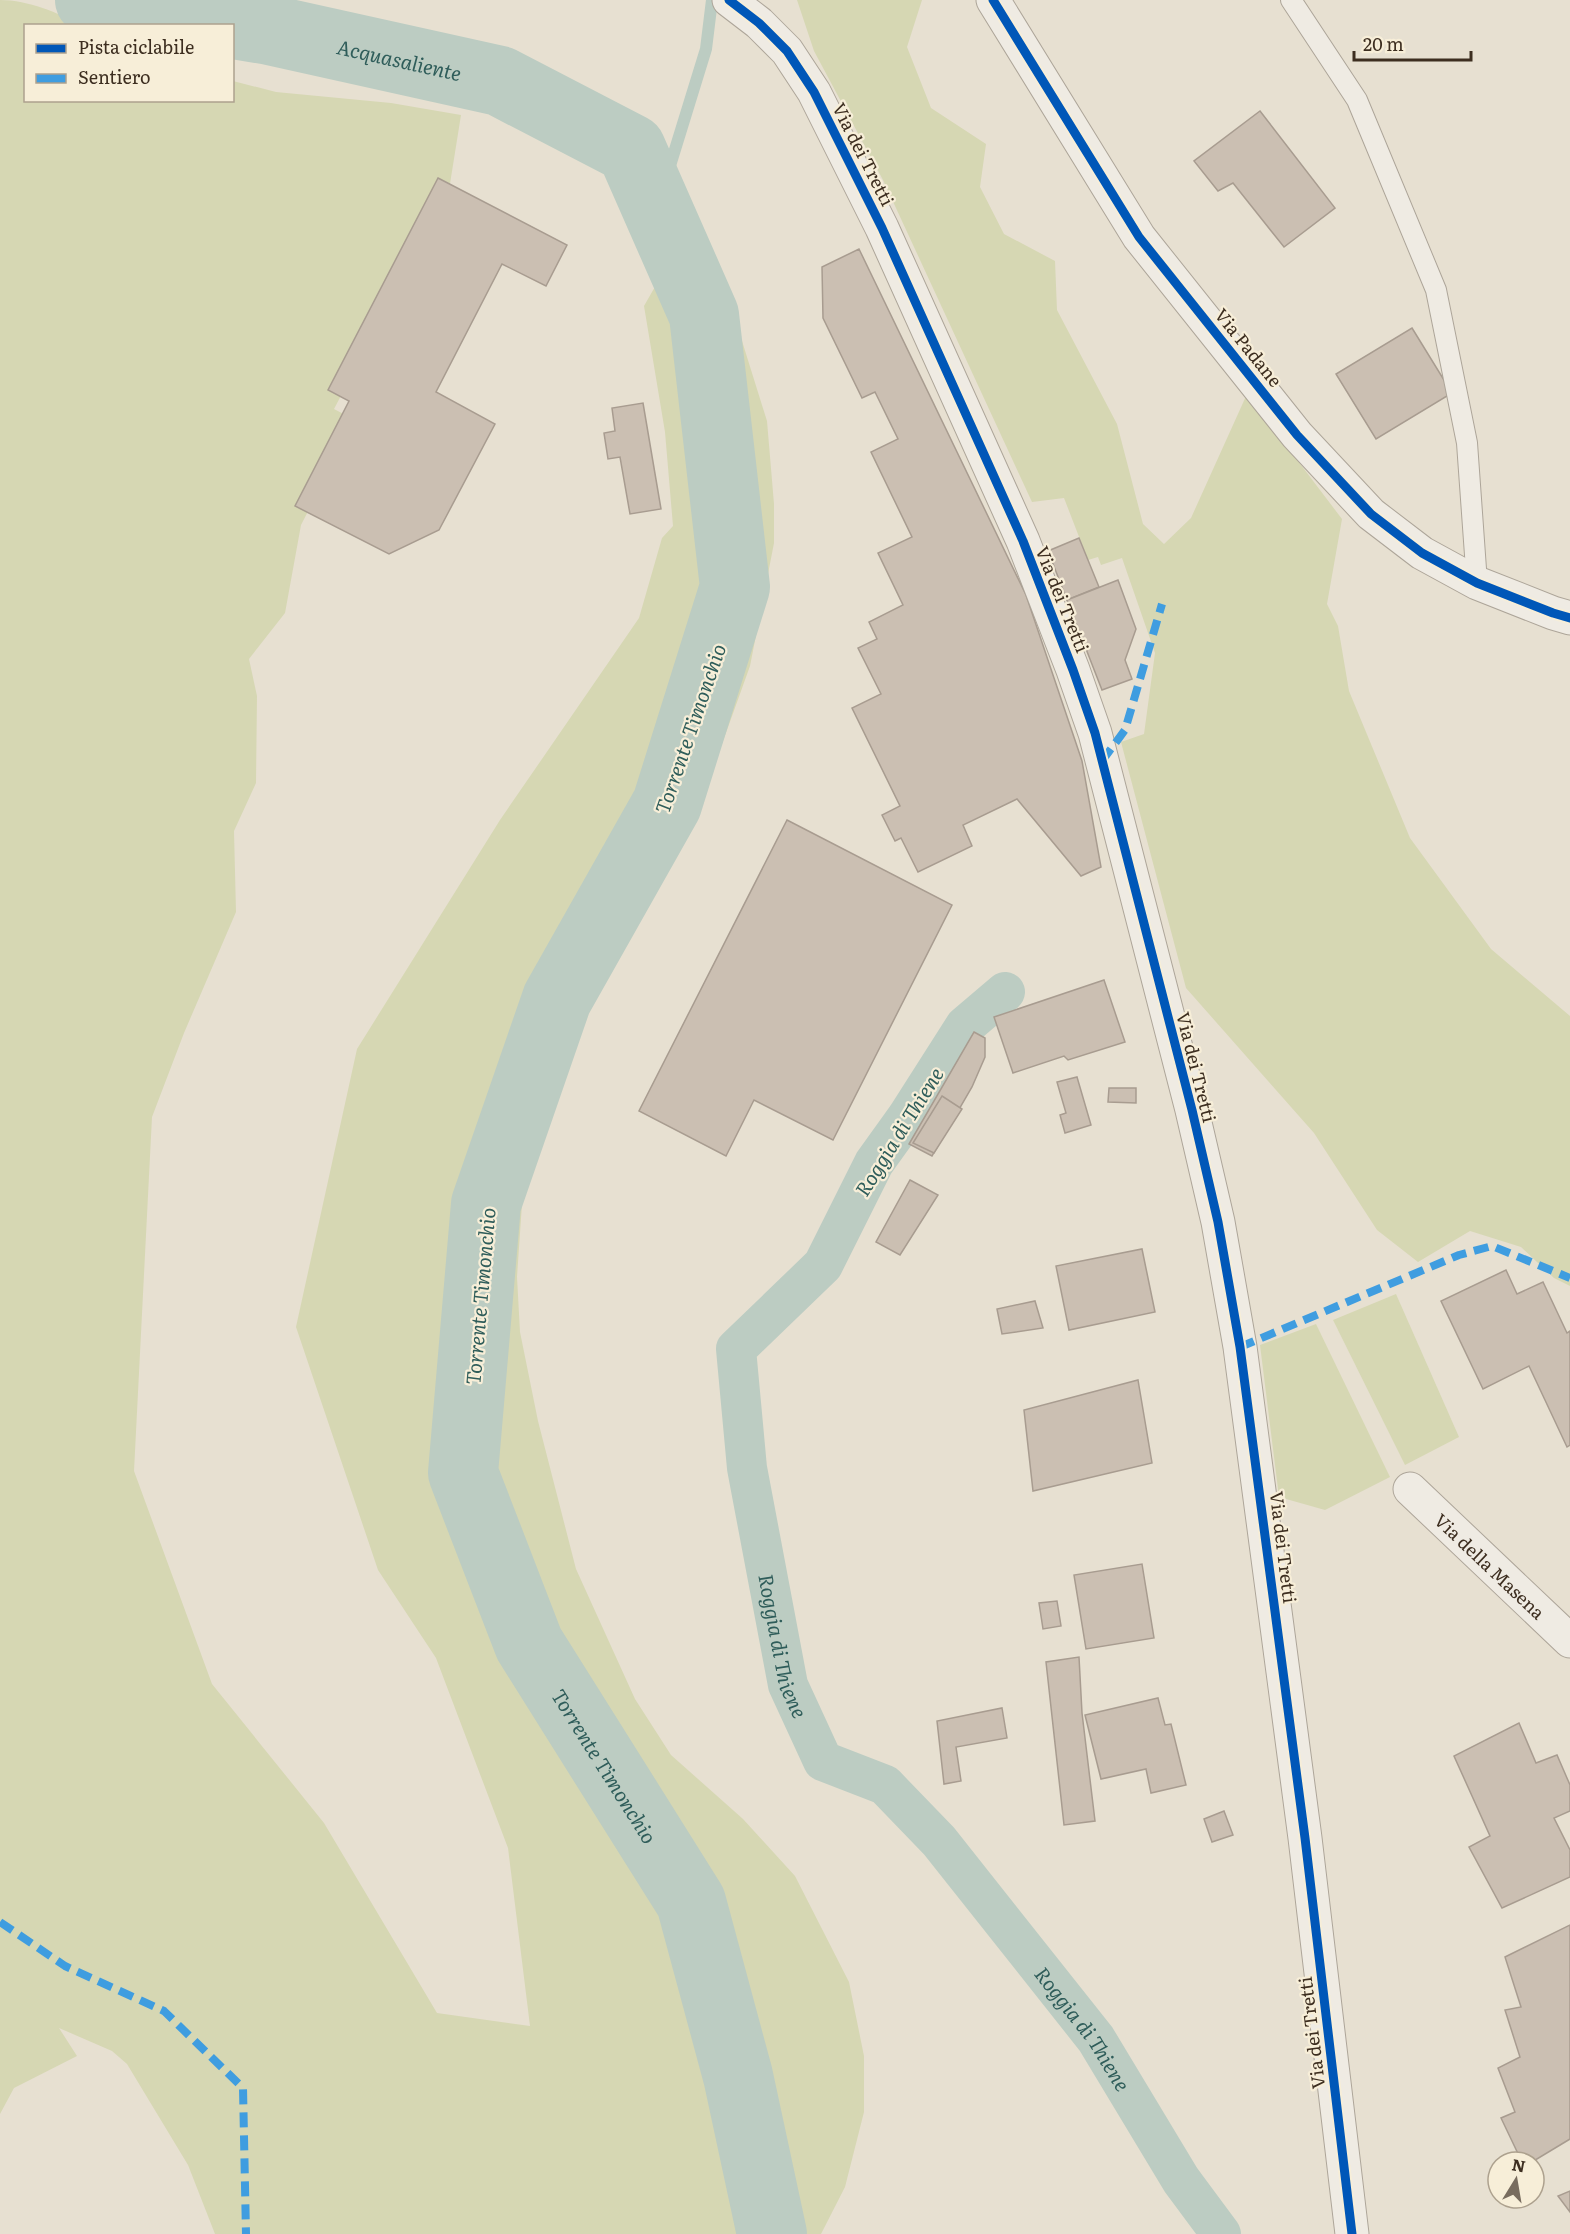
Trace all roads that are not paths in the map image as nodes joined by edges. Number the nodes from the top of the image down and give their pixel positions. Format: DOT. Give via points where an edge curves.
graph roads {
  1 [pos="729,0"];
  2 [pos="993,0"];
  3 [pos="1291,0"];
  4 [pos="1477,583"];
  5 [pos="1570,618"];
  6 [pos="1410,1489"];
  7 [pos="1570,1641"];
  8 [pos="1352,2234"];
  1 -- 8 [label="street, Via dei Tretti" via="787,51 814,92 882,228 1023,542 1095,733 1218,1222 1238,1335"];
  2 -- 4 [label="street, Via Padane" via="1139,237 1298,435 1371,514 1422,553"];
  3 -- 4 [label="lane" via="1358,100 1436,290 1467,443"];
  4 -- 5 [label="street, Via Padane"];
  6 -- 7 [label="street, Via della Masena"];
}
